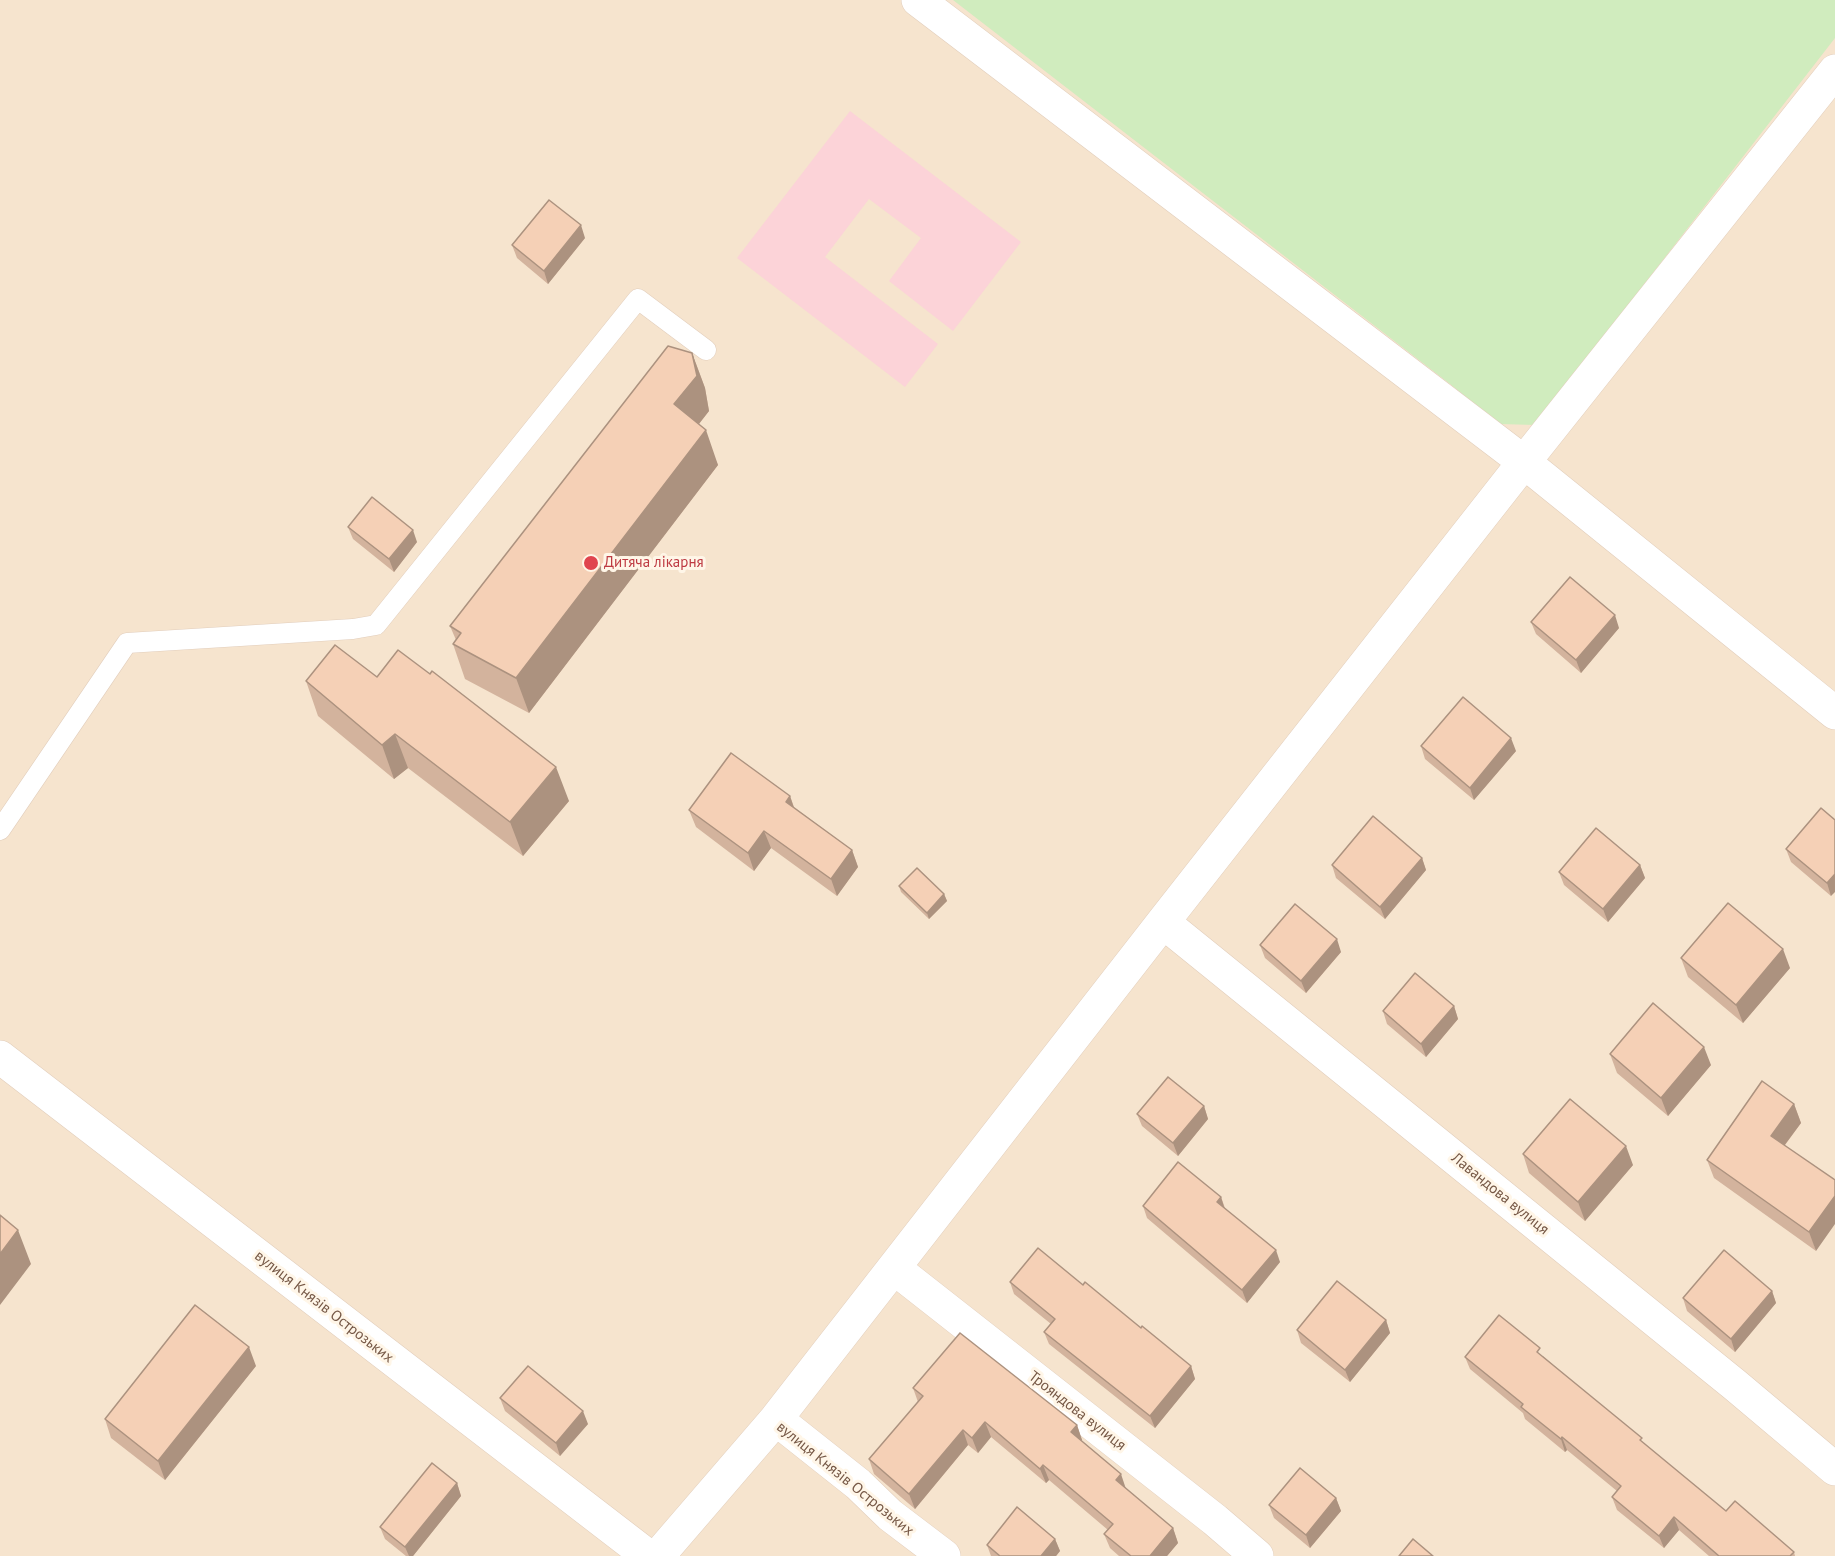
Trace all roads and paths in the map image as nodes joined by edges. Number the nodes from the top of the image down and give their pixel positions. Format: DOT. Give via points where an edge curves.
graph roads {
  1 [pos="918,0"];
  2 [pos="1835,71"];
  3 [pos="706,350"];
  4 [pos="1524,462"];
  5 [pos="1835,713"];
  6 [pos="0,830"];
  7 [pos="1163,922"];
  8 [pos="0,1057"];
  9 [pos="894,1268"];
  10 [pos="776,1419"];
  11 [pos="1835,1469"];
  12 [pos="648,1556"];
  13 [pos="658,1556"];
  14 [pos="944,1556"];
  15 [pos="1257,1556"];
  1 -- 4 [label="street"];
  2 -- 4 [label="street"];
  3 -- 6 [label="lane" via="638,299 376,625 127,643"];
  4 -- 5 [label="street"];
  4 -- 7 [label="street"];
  7 -- 9 [label="street"];
  7 -- 11 [label="street, Лавандова вулиця"];
  8 -- 12 [label="street, вулиця Князів Острозьких"];
  9 -- 10 [label="street"];
  9 -- 15 [label="street, Трояндова вулиця"];
  10 -- 13 [label="street, вулиця Князів Острозьких"];
  10 -- 14 [label="street, вулиця Князів Острозьких"];
}
